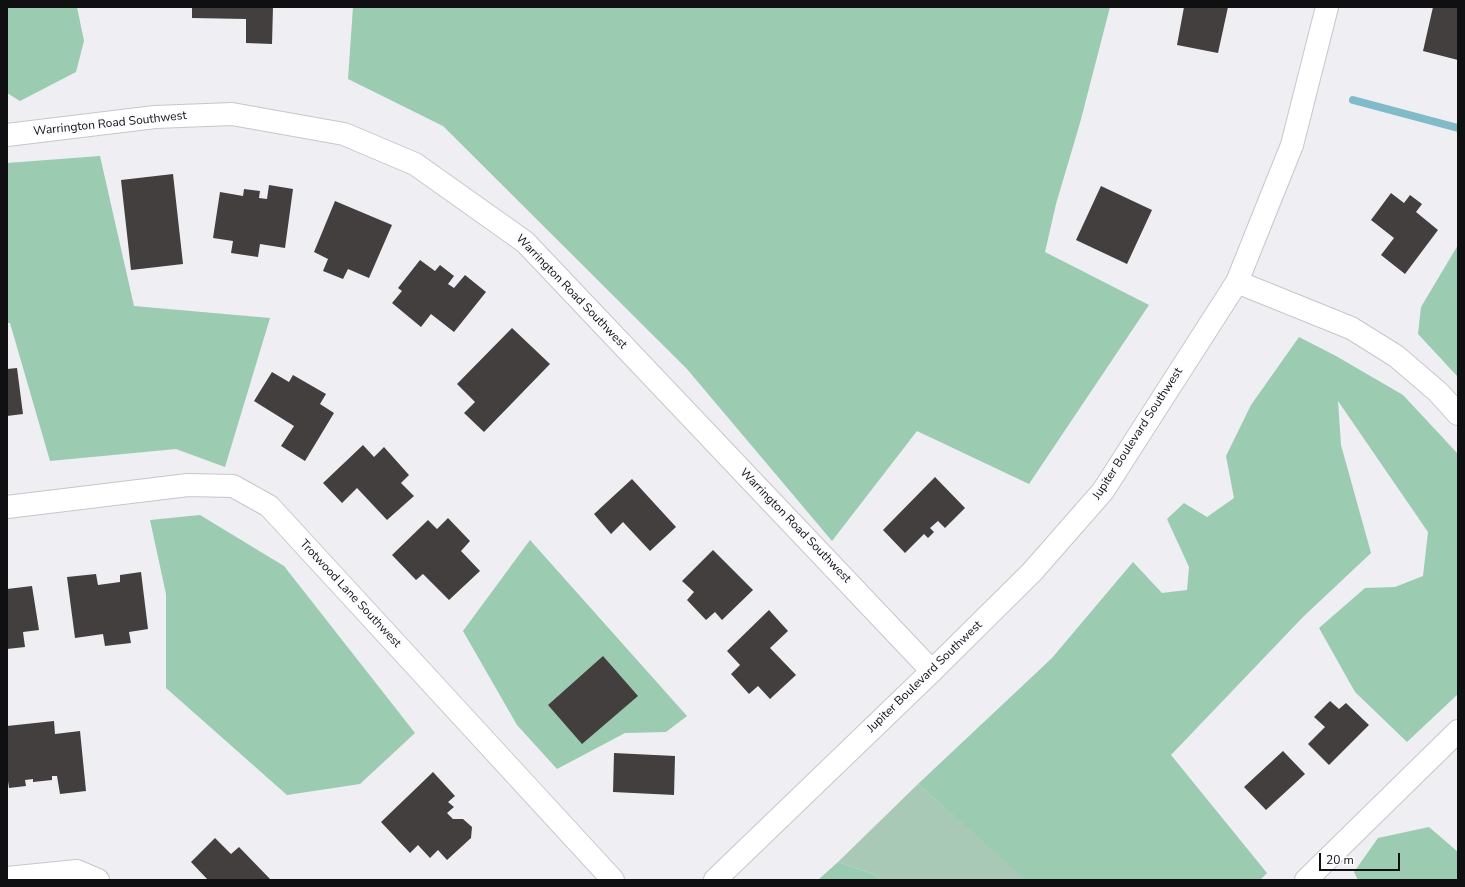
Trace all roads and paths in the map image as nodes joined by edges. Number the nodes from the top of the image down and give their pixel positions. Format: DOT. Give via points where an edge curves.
graph roads {
  1 [pos="1327,7"];
  2 [pos="7,135"];
  3 [pos="1237,282"];
  4 [pos="1458,414"];
  5 [pos="7,507"];
  6 [pos="932,671"];
  7 [pos="1458,731"];
  8 [pos="7,878"];
  9 [pos="98,880"];
  10 [pos="613,880"];
  11 [pos="715,880"];
  12 [pos="1306,880"];
  1 -- 3 [label="street, Jupiter Boulevard Southwest" via="1292,145"];
  2 -- 6 [label="street, Warrington Road Southwest" via="155,117 232,114 344,134 415,164 525,242"];
  3 -- 4 [label="street" via="1351,328 1396,356 1438,392"];
  3 -- 6 [label="street, Jupiter Boulevard Southwest" via="1103,491 1032,572"];
  5 -- 10 [label="street, Trotwood Lane Southwest" via="188,485 233,486 269,506"];
  6 -- 11 [label="street, Jupiter Boulevard Southwest"];
  7 -- 12 [label="street"];
  8 -- 9 [label="street" via="77,871"];
}
